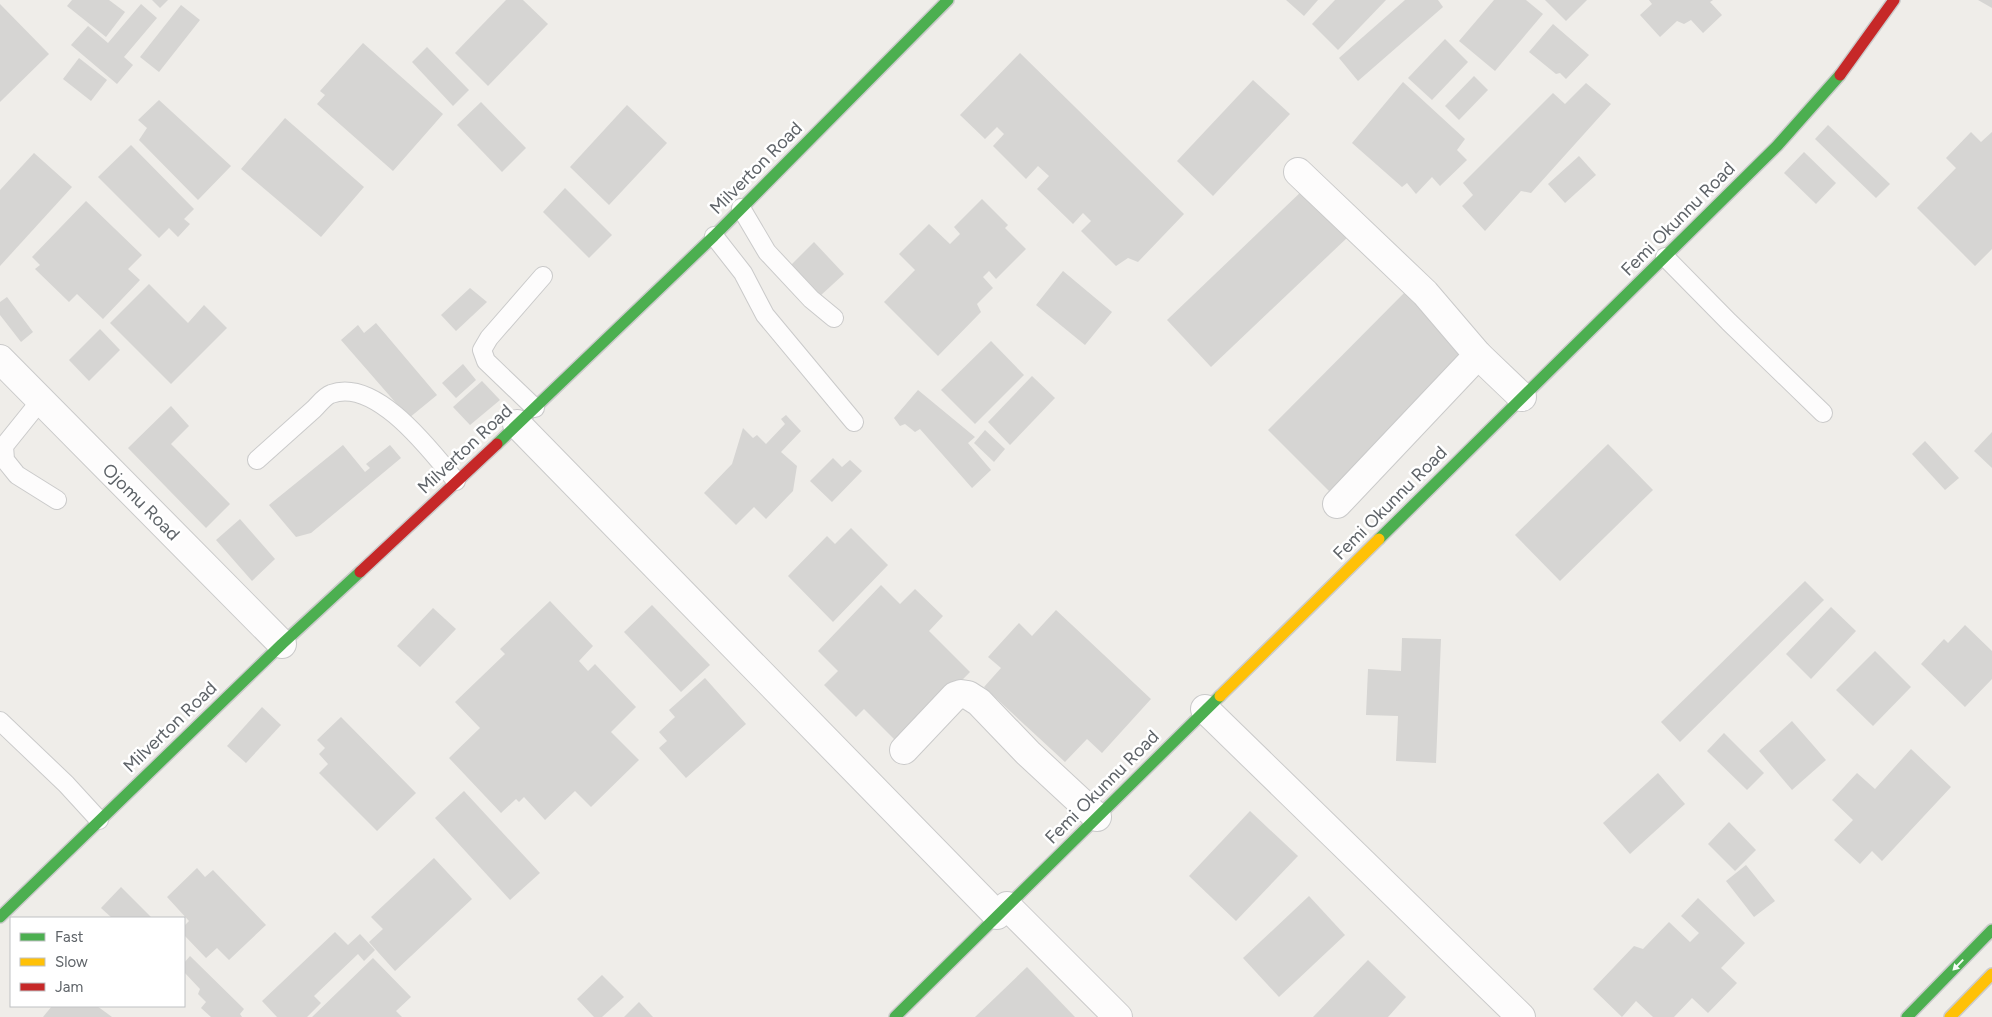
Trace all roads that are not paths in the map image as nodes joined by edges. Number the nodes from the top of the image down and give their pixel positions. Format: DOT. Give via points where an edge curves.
graph roads {
  1 [pos="948,0"];
  2 [pos="1894,0"];
  3 [pos="1298,172"];
  4 [pos="741,208"];
  5 [pos="714,236"];
  6 [pos="1665,257"];
  7 [pos="543,276"];
  8 [pos="834,318"];
  9 [pos="1478,355"];
  10 [pos="0,359"];
  11 [pos="1522,397"];
  12 [pos="41,400"];
  13 [pos="1823,413"];
  14 [pos="526,416"];
  15 [pos="854,422"];
  16 [pos="257,460"];
  17 [pos="456,481"];
  18 [pos="56,500"];
  19 [pos="1337,504"];
  20 [pos="282,644"];
  21 [pos="1205,709"];
  22 [pos="0,721"];
  23 [pos="904,750"];
  24 [pos="1098,817"];
  25 [pos="100,820"];
  26 [pos="1002,910"];
  27 [pos="0,917"];
  28 [pos="1992,930"];
  29 [pos="1992,974"];
  30 [pos="895,1017"];
  31 [pos="1118,1017"];
  32 [pos="1521,1017"];
  33 [pos="1907,1017"];
  34 [pos="1950,1017"];
  1 -- 4 [label="street, Milverton Road"];
  2 -- 6 [label="street, Femi Okunnu Road" via="1837,79 1777,146"];
  3 -- 9 [label="street" via="1425,293"];
  4 -- 5 [label="street, Milverton Road"];
  4 -- 8 [label="lane" via="767,252 811,299"];
  5 -- 14 [label="street, Milverton Road"];
  5 -- 15 [label="lane" via="743,273 765,315"];
  6 -- 11 [label="street, Femi Okunnu Road"];
  6 -- 13 [label="lane"];
  7 -- 14 [label="lane" via="482,350 486,361"];
  9 -- 11 [label="street"];
  9 -- 19 [label="street"];
  10 -- 12 [label="street, Ojomu Road"];
  11 -- 21 [label="street, Femi Okunnu Road"];
  12 -- 18 [label="lane" via="4,446 5,460 17,475"];
  12 -- 20 [label="street, Ojomu Road"];
  14 -- 17 [label="street, Milverton Road"];
  14 -- 26 [label="street"];
  16 -- 17 [label="lane" via="330,394 352,391 392,413 421,439"];
  17 -- 20 [label="street, Milverton Road"];
  20 -- 25 [label="street, Milverton Road"];
  21 -- 24 [label="street, Femi Okunnu Road"];
  21 -- 32 [label="street"];
  22 -- 25 [label="lane"];
  23 -- 24 [label="street" via="956,696 968,695"];
  24 -- 26 [label="street, Femi Okunnu Road"];
  25 -- 27 [label="street, Milverton Road"];
  26 -- 30 [label="street, Femi Okunnu Road"];
  26 -- 31 [label="street"];
  28 -- 33 [label="street, one-way"];
  29 -- 34 [label="street"];
}
